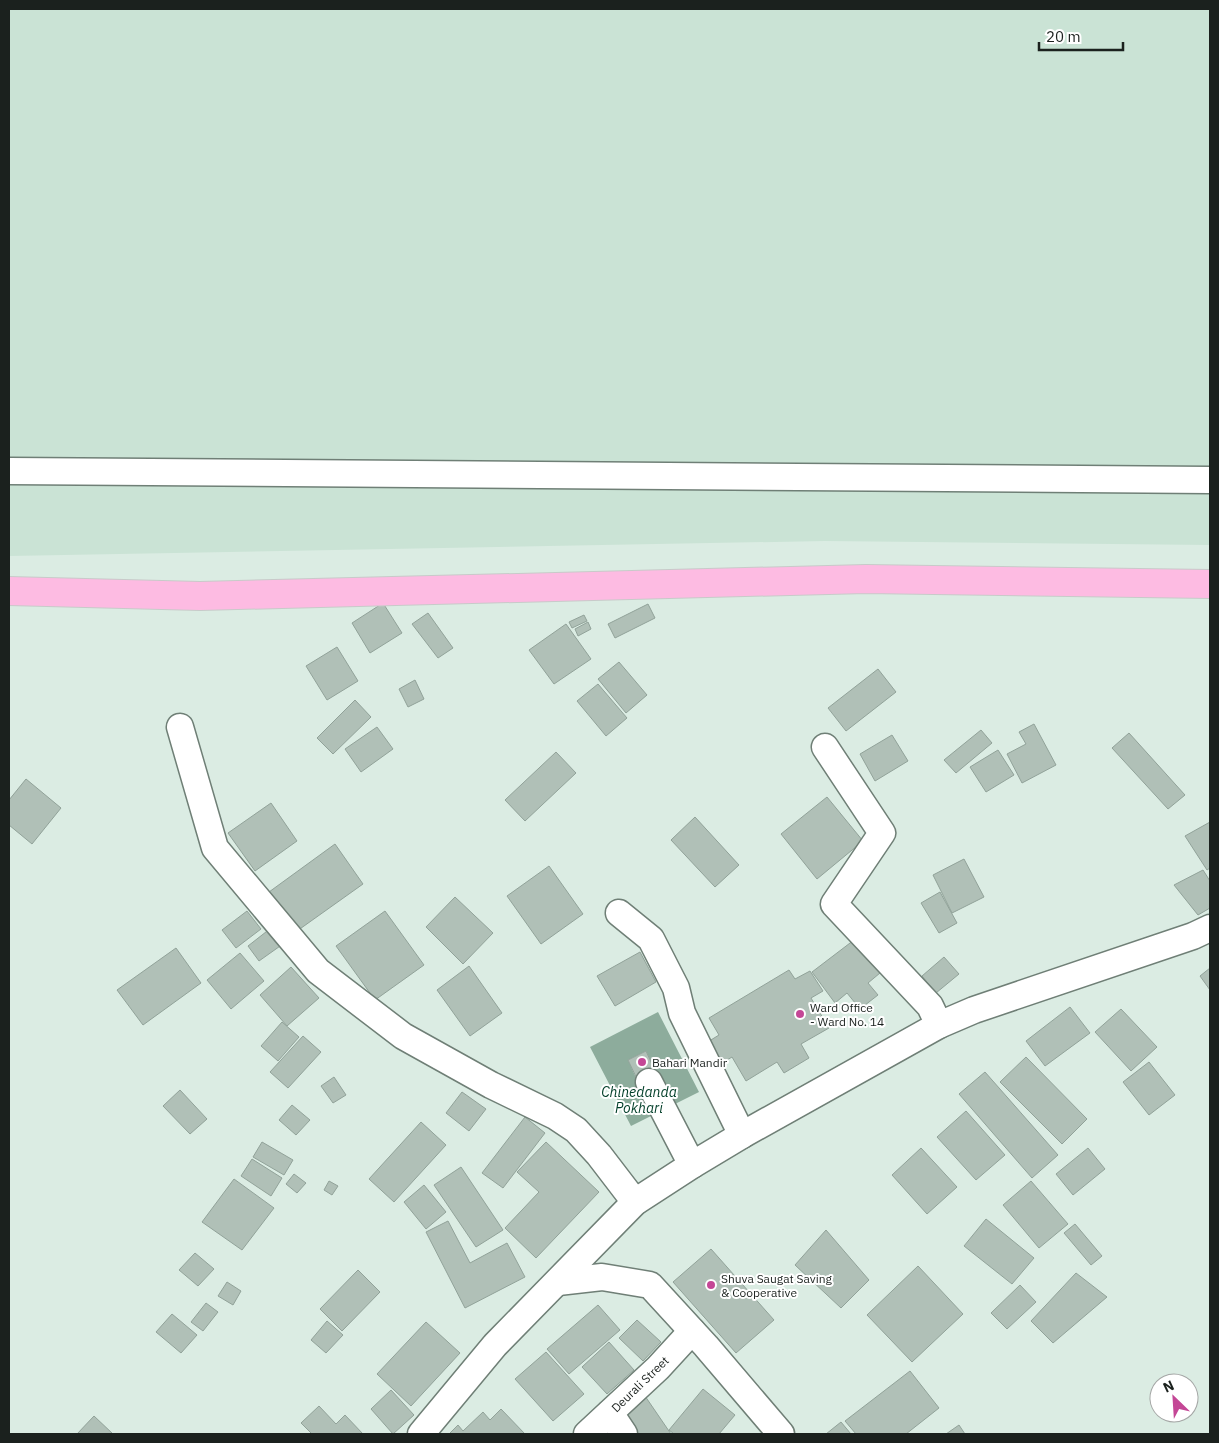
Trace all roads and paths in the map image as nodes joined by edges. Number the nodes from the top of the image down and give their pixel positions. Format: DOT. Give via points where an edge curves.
graph roads {
  1 [pos="9,471"];
  2 [pos="1210,480"];
  3 [pos="1210,584"];
  4 [pos="9,591"];
  5 [pos="180,726"];
  6 [pos="825,747"];
  7 [pos="619,913"];
  8 [pos="1210,928"];
  9 [pos="940,1024"];
  10 [pos="649,1082"];
  11 [pos="742,1135"];
  12 [pos="692,1165"];
  13 [pos="635,1202"];
  14 [pos="558,1282"];
  15 [pos="692,1331"];
  16 [pos="610,1413"];
  17 [pos="421,1434"];
  18 [pos="587,1434"];
  19 [pos="624,1434"];
  20 [pos="780,1434"];
  1 -- 2 [label="street"];
  3 -- 4 [label="main road" via="866,579 200,596"];
  5 -- 13 [label="street" via="215,848 318,971 403,1036 491,1085 556,1116 576,1130"];
  6 -- 9 [label="street" via="882,833 834,904 930,1006"];
  7 -- 11 [label="street" via="650,939 676,988 682,1013"];
  8 -- 9 [label="street"];
  9 -- 11 [label="street"];
  10 -- 12 [label="street"];
  11 -- 12 [label="street"];
  12 -- 13 [label="street"];
  13 -- 14 [label="street"];
  14 -- 15 [label="street" via="602,1277 650,1285"];
  14 -- 17 [label="street" via="495,1345"];
  15 -- 16 [label="street, Deurali Street"];
  15 -- 20 [label="street"];
  16 -- 18 [label="street, Deurali Street"];
  16 -- 19 [label="street"];
}
